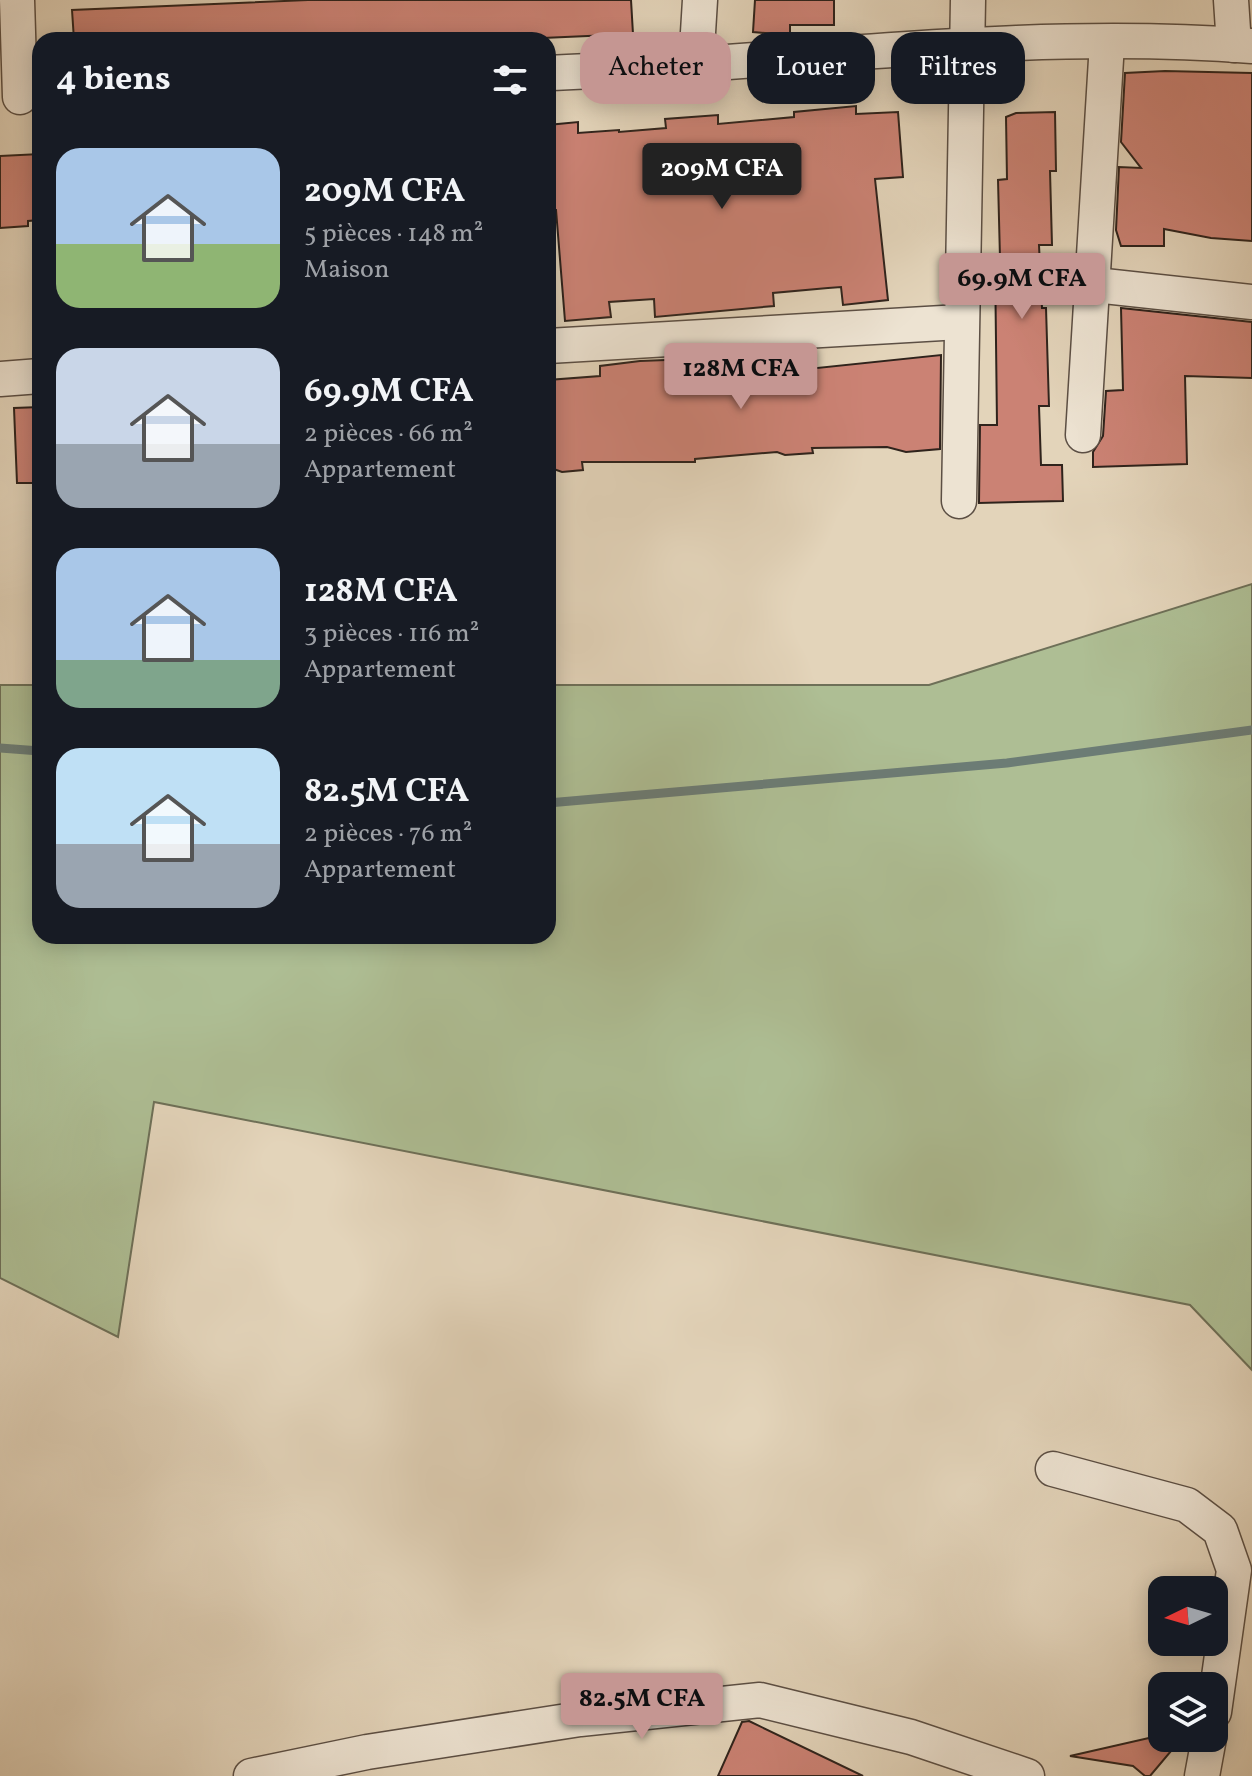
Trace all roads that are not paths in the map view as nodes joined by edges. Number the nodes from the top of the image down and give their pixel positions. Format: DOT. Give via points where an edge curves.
graph roads {
  1 [pos="17,0"];
  2 [pos="700,0"];
  3 [pos="968,0"];
  4 [pos="1231,0"];
  5 [pos="698,32"];
  6 [pos="969,32"];
  7 [pos="1107,43"];
  8 [pos="1025,45"];
  9 [pos="1243,46"];
  10 [pos="891,51"];
  11 [pos="731,63"];
  12 [pos="580,71"];
  13 [pos="556,73"];
  14 [pos="20,97"];
  15 [pos="967,104"];
  16 [pos="1095,285"];
  17 [pos="1252,302"];
  18 [pos="960,322"];
  19 [pos="556,346"];
  20 [pos="32,377"];
  21 [pos="0,379"];
  22 [pos="1083,435"];
  23 [pos="959,501"];
  24 [pos="1053,1469"];
  25 [pos="1220,1672"];
  26 [pos="1206,1752"];
  27 [pos="251,1776"];
  28 [pos="1027,1776"];
  29 [pos="1202,1776"];
  1 -- 14 [label="street"];
  2 -- 5 [label="street"];
  3 -- 6 [label="street"];
  4 -- 9 [label="street"];
  7 -- 8 [label="street"];
  7 -- 9 [label="street"];
  7 -- 16 [label="street"];
  10 -- 11 [label="street"];
  12 -- 13 [label="street"];
  15 -- 18 [label="street"];
  16 -- 17 [label="street"];
  16 -- 22 [label="street"];
  18 -- 19 [label="street"];
  18 -- 23 [label="street"];
  20 -- 21 [label="street"];
  24 -- 25 [label="street" via="1187,1505 1220,1530 1234,1570"];
  26 -- 29 [label="street"];
  27 -- 28 [label="street" via="564,1721 760,1700 911,1737"];
}
